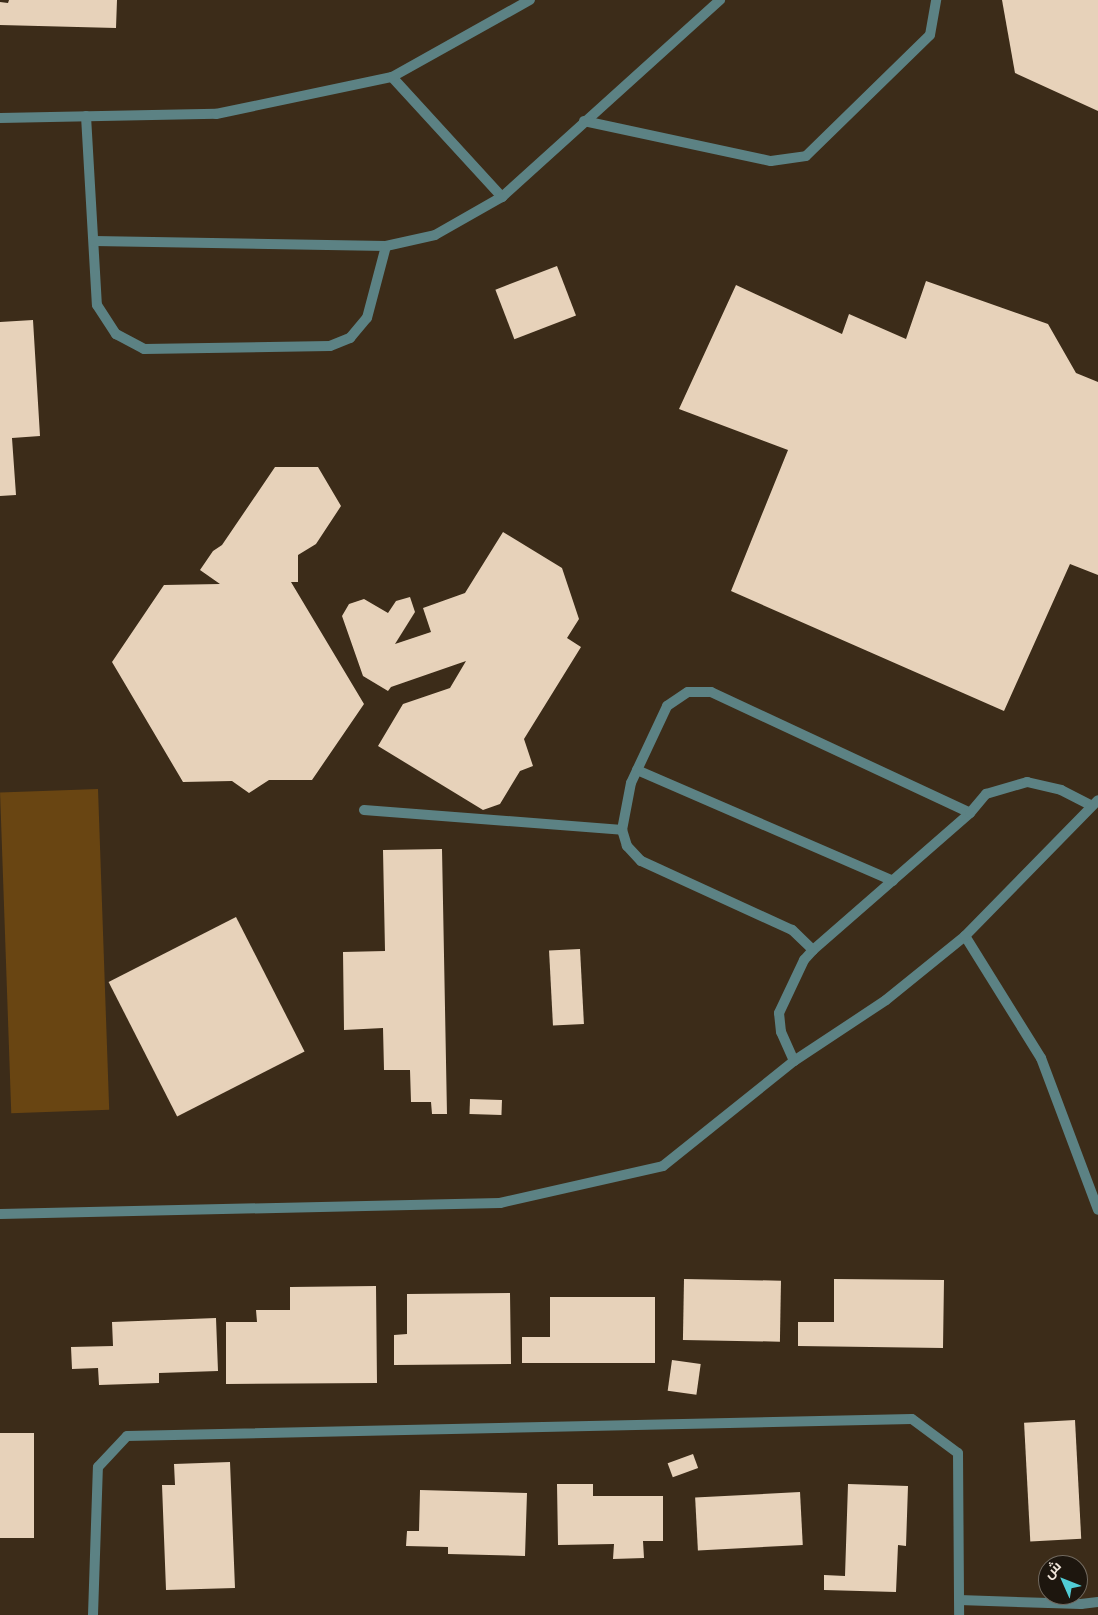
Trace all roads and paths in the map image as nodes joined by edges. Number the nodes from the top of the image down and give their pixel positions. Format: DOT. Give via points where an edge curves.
graph roads {
  1 [pos="530,0"];
  2 [pos="720,0"];
  3 [pos="936,0"];
  4 [pos="392,77"];
  5 [pos="86,116"];
  6 [pos="0,118"];
  7 [pos="584,121"];
  8 [pos="502,197"];
  9 [pos="94,241"];
  10 [pos="386,246"];
  11 [pos="637,770"];
  12 [pos="1095,802"];
  13 [pos="364,810"];
  14 [pos="970,812"];
  15 [pos="622,830"];
  16 [pos="893,881"];
  17 [pos="965,936"];
  18 [pos="814,950"];
  19 [pos="794,1061"];
  20 [pos="1098,1210"];
  21 [pos="0,1214"];
  22 [pos="959,1600"];
  23 [pos="1098,1602"];
  24 [pos="93,1615"];
  25 [pos="959,1615"];
  1 -- 4 [label="street"];
  2 -- 7 [label="street"];
  3 -- 7 [label="street" via="930,35 806,156 772,161"];
  4 -- 5 [label="street" via="216,114"];
  4 -- 8 [label="street"];
  5 -- 6 [label="street"];
  5 -- 9 [label="street"];
  7 -- 8 [label="street"];
  8 -- 10 [label="street" via="435,235"];
  9 -- 10 [label="street"];
  9 -- 10 [label="street" via="97,304 116,334 144,349 330,346 343,340 367,318"];
  11 -- 14 [label="street" via="667,706 688,692 711,692"];
  11 -- 15 [label="street"];
  11 -- 16 [label="street"];
  12 -- 14 [label="street" via="1027,782 986,794"];
  12 -- 17 [label="street"];
  13 -- 15 [label="street"];
  14 -- 16 [label="street"];
  15 -- 18 [label="street" via="627,846 641,861 792,930"];
  16 -- 18 [label="street"];
  17 -- 19 [label="street" via="886,1000"];
  17 -- 20 [label="street" via="1041,1058"];
  18 -- 19 [label="street" via="804,960 779,1013 781,1032"];
  19 -- 21 [label="street" via="663,1166 500,1203"];
  22 -- 23 [label="street"];
  22 -- 24 [label="street" via="958,1453 912,1419 902,1419 127,1436 98,1468"];
  22 -- 25 [label="street"];
}
